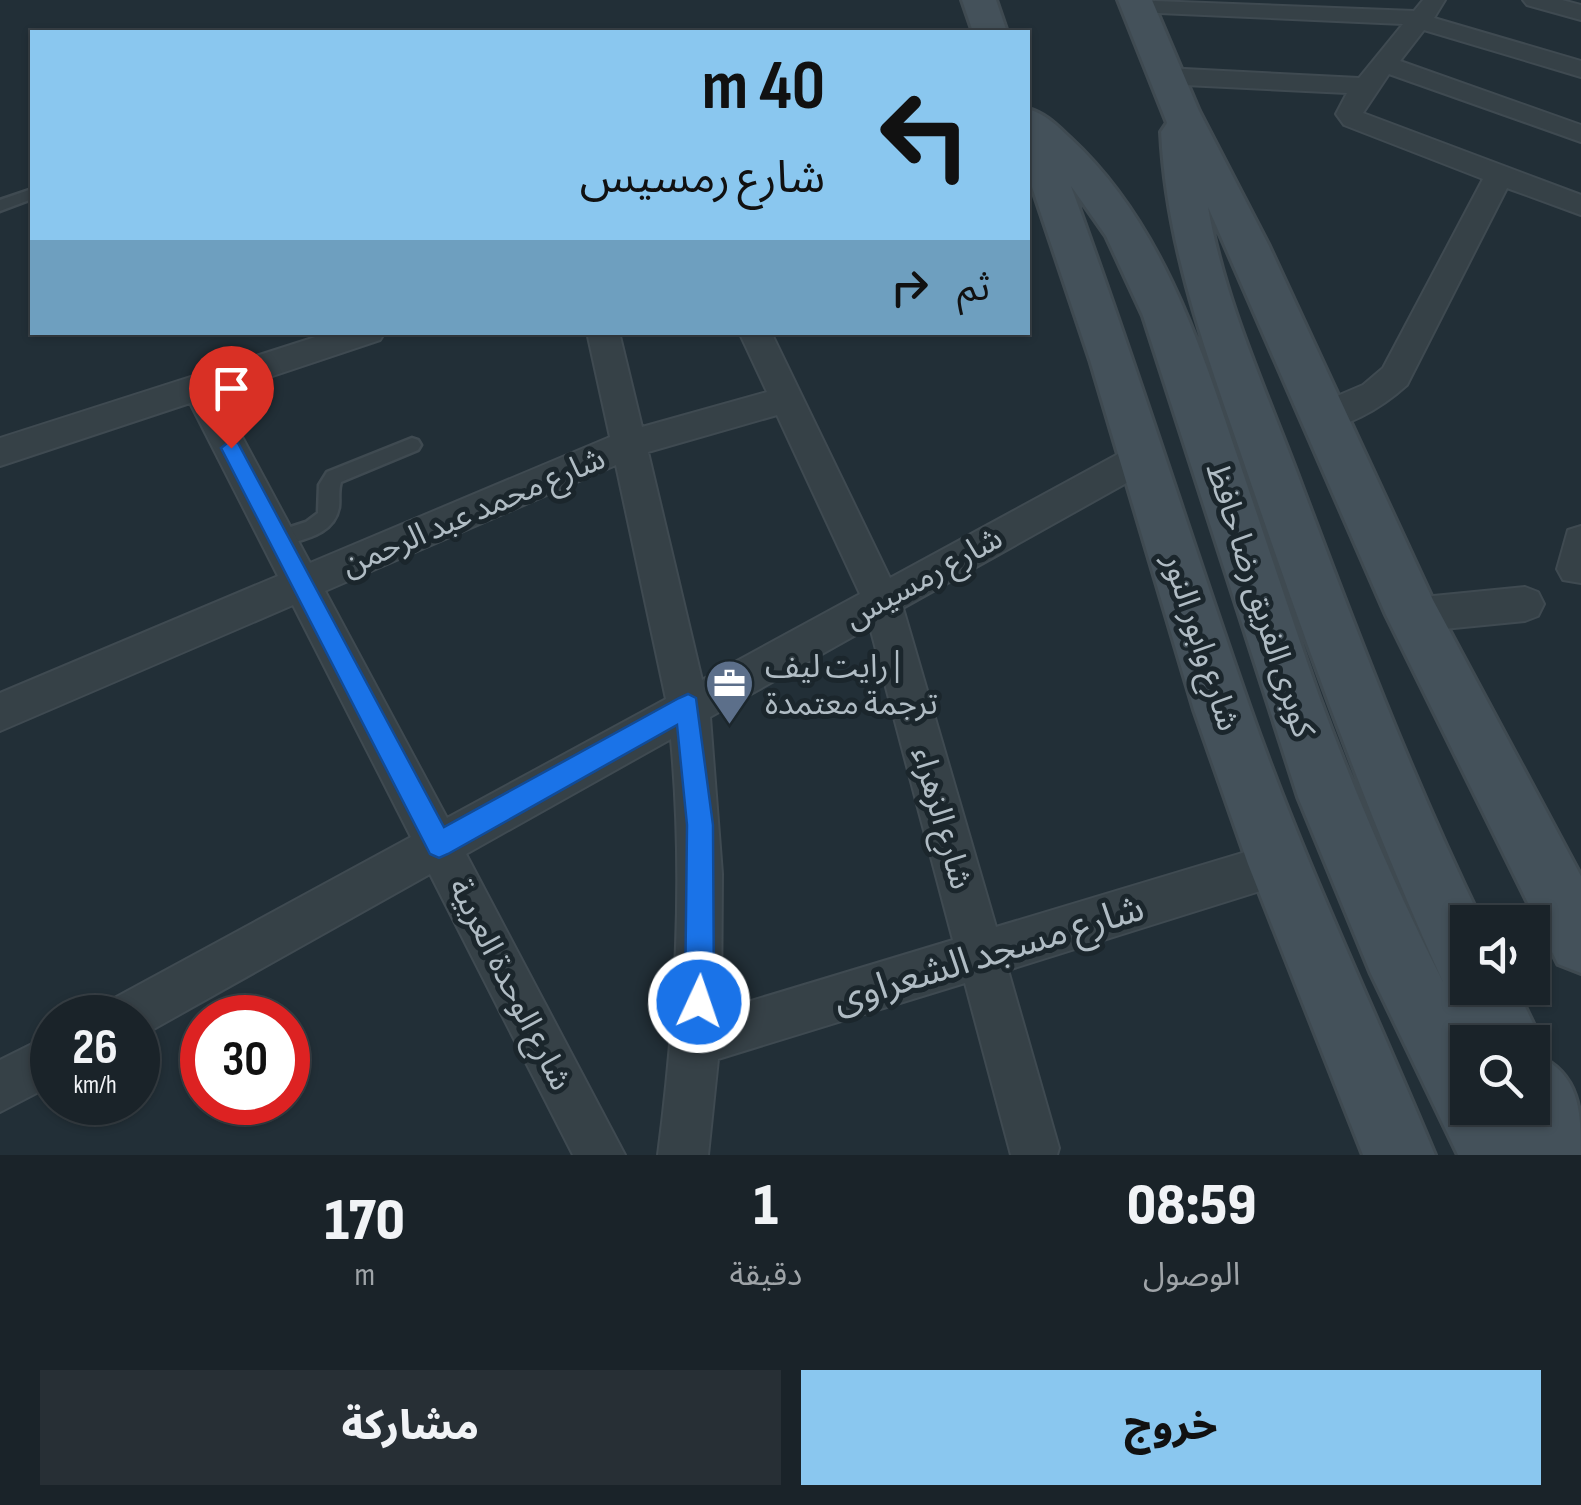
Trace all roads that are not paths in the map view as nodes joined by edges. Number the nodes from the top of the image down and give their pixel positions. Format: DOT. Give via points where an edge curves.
graph roads {
  1 [pos="979,0"];
  2 [pos="1392,0"];
  3 [pos="1535,0"];
  4 [pos="1136,3"];
  5 [pos="1428,10"];
  6 [pos="1581,13"];
  7 [pos="989,30"];
  8 [pos="1384,64"];
  9 [pos="1581,68"];
  10 [pos="1367,86"];
  11 [pos="1173,93"];
  12 [pos="1030,123"];
  13 [pos="1030,126"];
  14 [pos="1581,134"];
  15 [pos="1499,176"];
  16 [pos="30,195"];
  17 [pos="0,206"];
  18 [pos="1581,206"];
  19 [pos="360,335"];
  20 [pos="604,335"];
  21 [pos="756,335"];
  22 [pos="199,388"];
  23 [pos="787,398"];
  24 [pos="1321,417"];
  25 [pos="628,444"];
  26 [pos="412,446"];
  27 [pos="0,452"];
  28 [pos="1142,456"];
  29 [pos="279,539"];
  30 [pos="302,583"];
  31 [pos="882,600"];
  32 [pos="1524,604"];
  33 [pos="1413,615"];
  34 [pos="1321,692"];
  35 [pos="688,706"];
  36 [pos="0,712"];
  37 [pos="439,845"];
  38 [pos="1279,864"];
  39 [pos="1450,925"];
  40 [pos="1581,941"];
  41 [pos="981,955"];
  42 [pos="160,999"];
  43 [pos="697,1040"];
  44 [pos="1450,1064"];
  45 [pos="30,1070"];
  46 [pos="0,1087"];
  47 [pos="1550,1120"];
  48 [pos="1480,1125"];
  49 [pos="1034,1148"];
  50 [pos="600,1155"];
  51 [pos="683,1155"];
  52 [pos="1400,1155"];
  53 [pos="1496,1155"];
  54 [pos="1570,1155"];
  1 -- 7 [label="main road"];
  2 -- 5 [label="street"];
  3 -- 6 [label="street"];
  4 -- 5 [label="street"];
  4 -- 11 [label="main road"];
  5 -- 8 [label="street"];
  5 -- 9 [label="street"];
  8 -- 10 [label="street"];
  8 -- 14 [label="street"];
  10 -- 11 [label="street"];
  10 -- 15 [label="street" via="1349,109 1353,119"];
  11 -- 24 [label="main road"];
  11 -- 34 [label="main road, كوبرى الفريق رضا حافظ" via="1204,280"];
  12 -- 34 [label="main road, كوبرى الفريق رضا حافظ" via="1064,151 1128,232"];
  13 -- 28 [label="main road, شارع وابور النور"];
  15 -- 18 [label="street"];
  15 -- 24 [label="street" via="1395,376 1375,394"];
  16 -- 17 [label="lane"];
  19 -- 22 [label="street"];
  20 -- 25 [label="street"];
  21 -- 23 [label="street, شارع الزهراء"];
  22 -- 27 [label="street"];
  22 -- 29 [label="street, شارع الوحدة العربية"];
  23 -- 25 [label="street, شارع محمد عبد الرحمن"];
  23 -- 31 [label="street, شارع الزهراء"];
  24 -- 33 [label="main road"];
  25 -- 30 [label="street, شارع محمد عبد الرحمن"];
  25 -- 35 [label="street"];
  26 -- 29 [label="lane" via="334,477 326,519"];
  28 -- 31 [label="street, شارع رمسيس"];
  28 -- 38 [label="main road, شارع وابور النور" via="1222,710"];
  29 -- 30 [label="street, شارع الوحدة العربية"];
  30 -- 36 [label="street, شارع محمد عبد الرحمن"];
  30 -- 37 [label="street, شارع الوحدة العربية"];
  31 -- 35 [label="street, شارع رمسيس"];
  31 -- 41 [label="street, شارع الزهراء"];
  32 -- 33 [label="street"];
  33 -- 40 [label="main road"];
  34 -- 39 [label="main road, كوبرى الفريق رضا حافظ" via="1397,809"];
  34 -- 44 [label="main road, كوبرى الفريق رضا حافظ" via="1358,869"];
  35 -- 37 [label="street, شارع رمسيس"];
  35 -- 43 [label="street" via="702,892"];
  37 -- 42 [label="street, شارع رمسيس"];
  37 -- 50 [label="street, شارع الوحدة العربية"];
  38 -- 41 [label="street, شارع مسجد الشعراوى"];
  38 -- 52 [label="main road, شارع وابور النور"];
  41 -- 43 [label="street, شارع مسجد الشعراوى"];
  41 -- 49 [label="street, شارع الزهراء"];
  43 -- 51 [label="street"];
  45 -- 46 [label="street"];
  47 -- 54 [label="main road"];
  48 -- 53 [label="main road, كوبرى الفريق رضا حافظ"];
}
